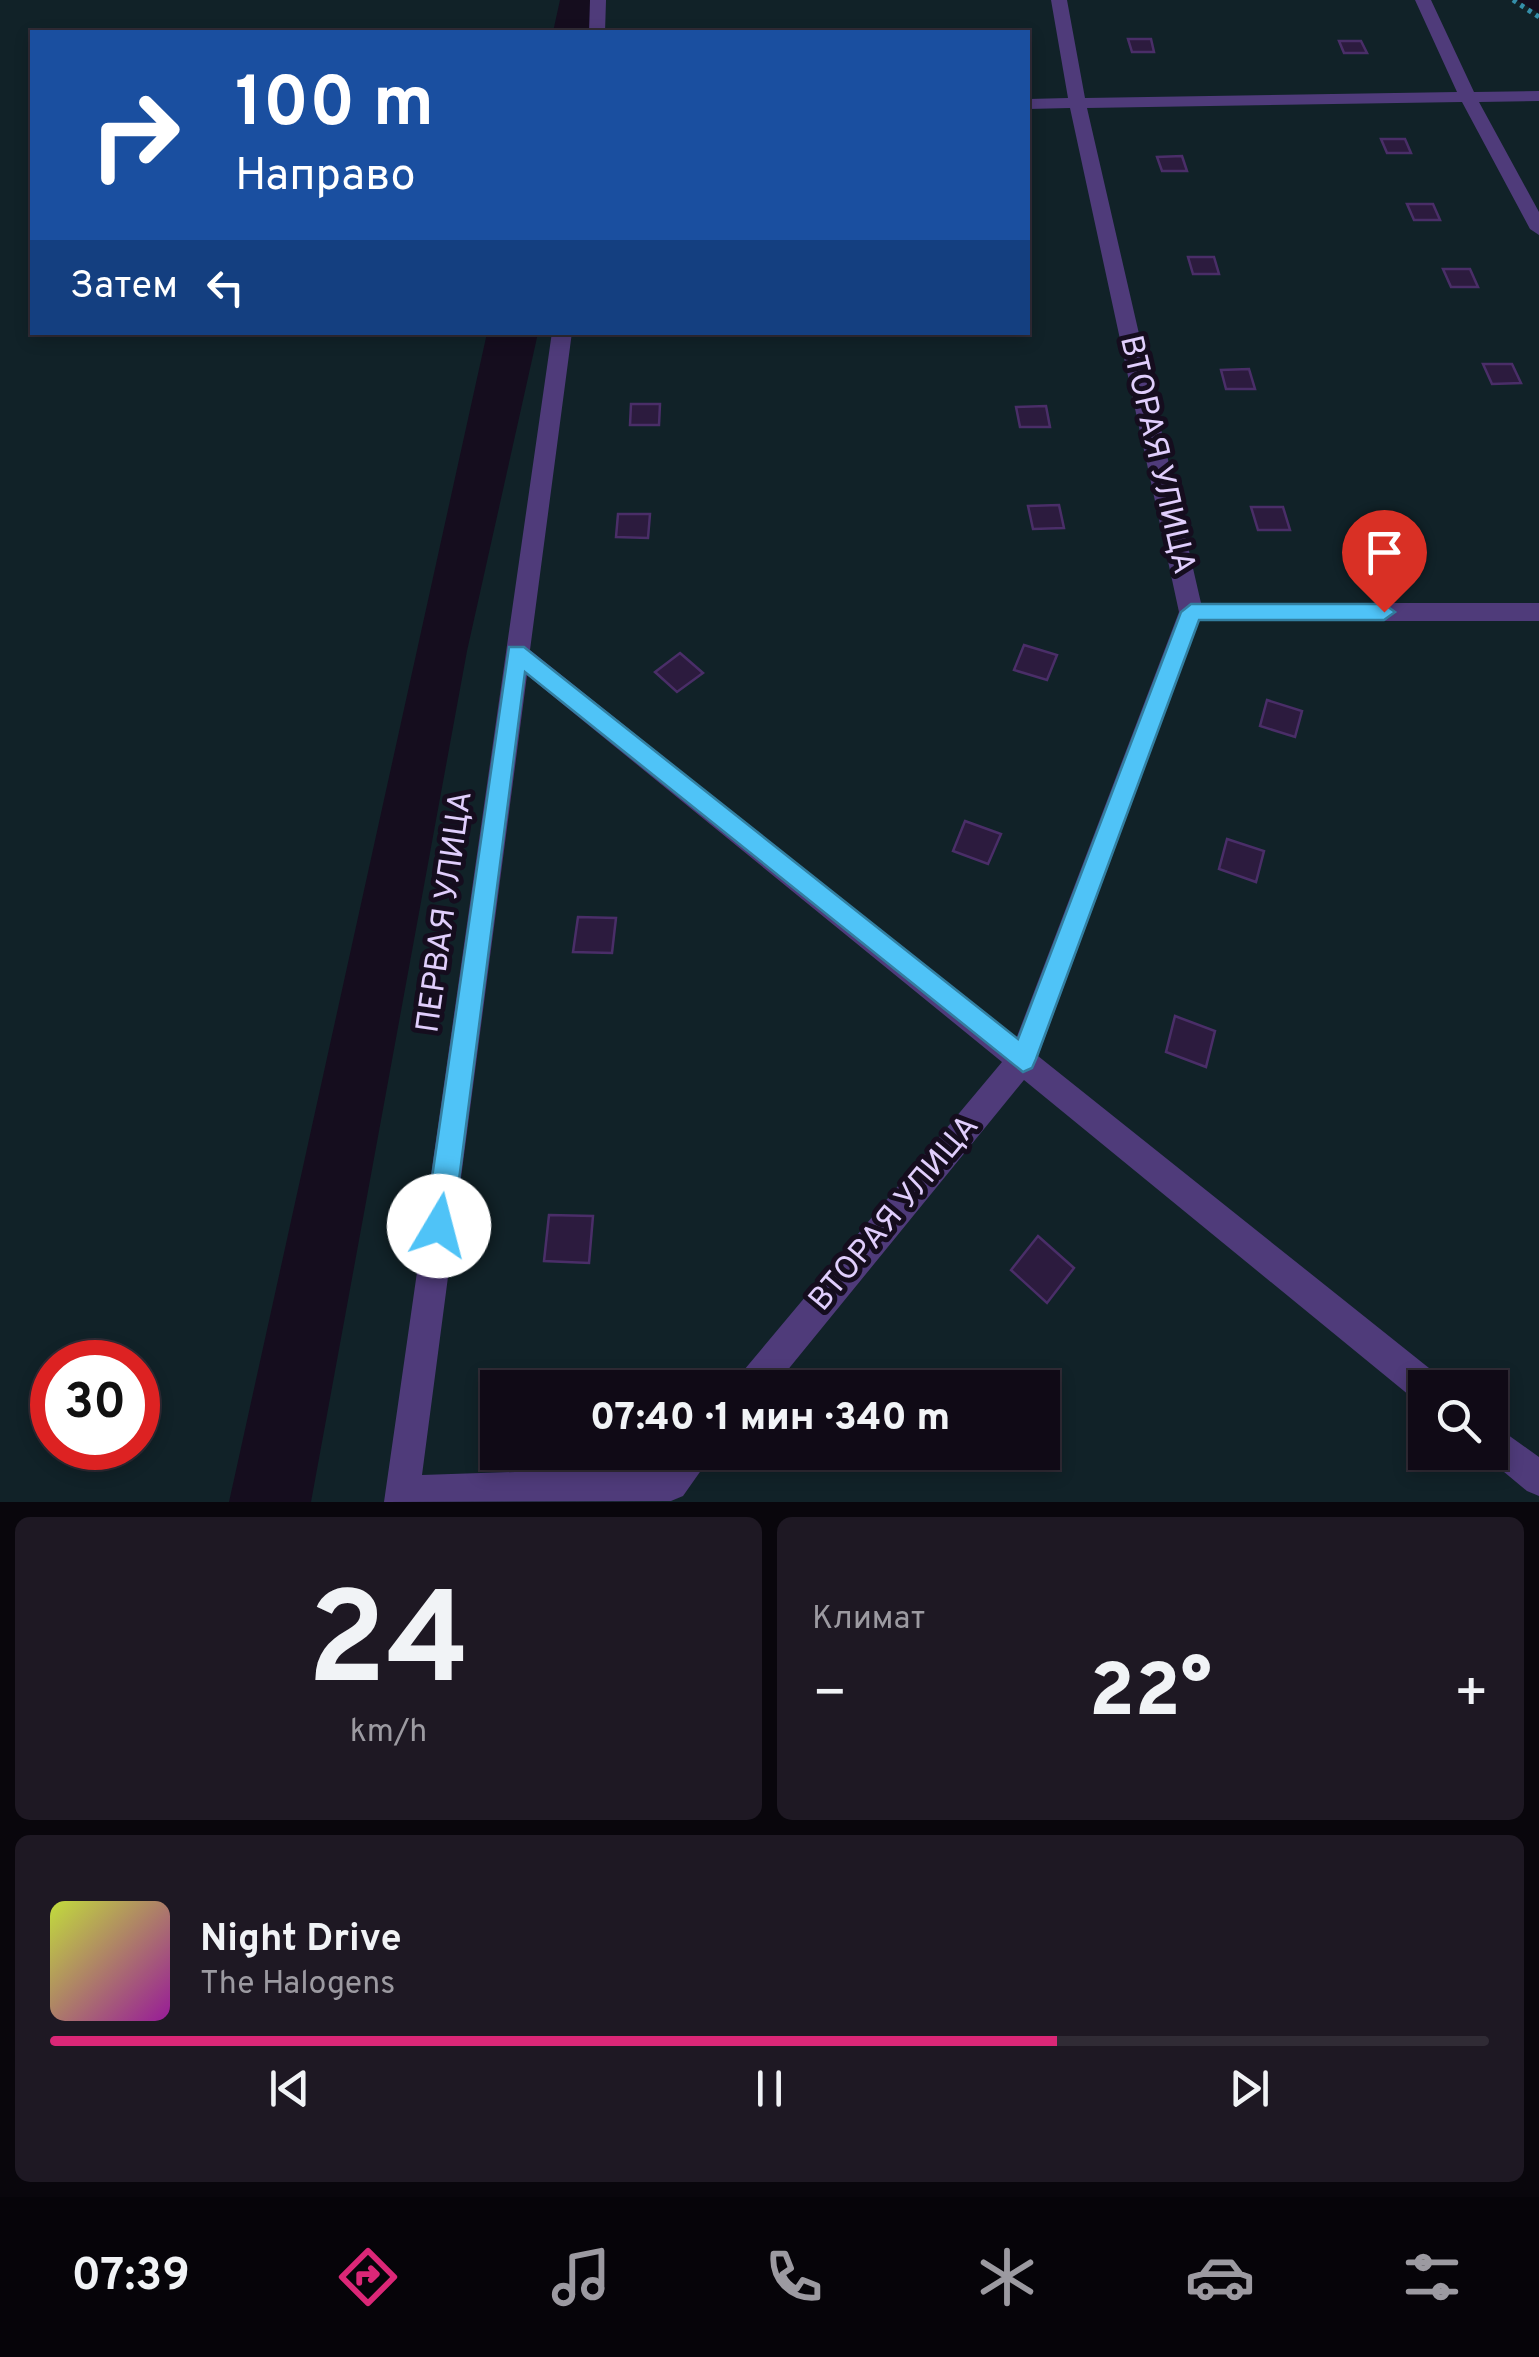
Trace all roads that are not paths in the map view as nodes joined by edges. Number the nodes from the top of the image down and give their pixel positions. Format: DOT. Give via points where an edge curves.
graph roads {
  1 [pos="598,0"];
  2 [pos="1059,0"];
  3 [pos="1424,0"];
  4 [pos="597,30"];
  5 [pos="1467,96"];
  6 [pos="1539,96"];
  7 [pos="1077,102"];
  8 [pos="1030,104"];
  9 [pos="1539,229"];
  10 [pos="562,335"];
  11 [pos="1191,612"];
  12 [pos="1539,612"];
  13 [pos="516,653"];
  14 [pos="1023,1059"];
  15 [pos="766,1370"];
  16 [pos="1408,1373"];
  17 [pos="1508,1454"];
  18 [pos="682,1470"];
  19 [pos="1539,1479"];
  20 [pos="402,1498"];
  1 -- 4 [label="street"];
  2 -- 7 [label="street, ВТОРАЯ УЛИЦА"];
  3 -- 5 [label="street"];
  5 -- 6 [label="street"];
  5 -- 7 [label="street"];
  5 -- 9 [label="street"];
  7 -- 8 [label="street"];
  7 -- 11 [label="street, ВТОРАЯ УЛИЦА"];
  10 -- 13 [label="street, ПЕРВАЯ УЛИЦА"];
  11 -- 12 [label="street"];
  11 -- 14 [label="street, ВТОРАЯ УЛИЦА"];
  13 -- 14 [label="street"];
  13 -- 20 [label="street, ПЕРВАЯ УЛИЦА"];
  14 -- 15 [label="street, ВТОРАЯ УЛИЦА"];
  14 -- 16 [label="street"];
  17 -- 19 [label="street"];
  18 -- 20 [label="street" via="671,1484"];
}
